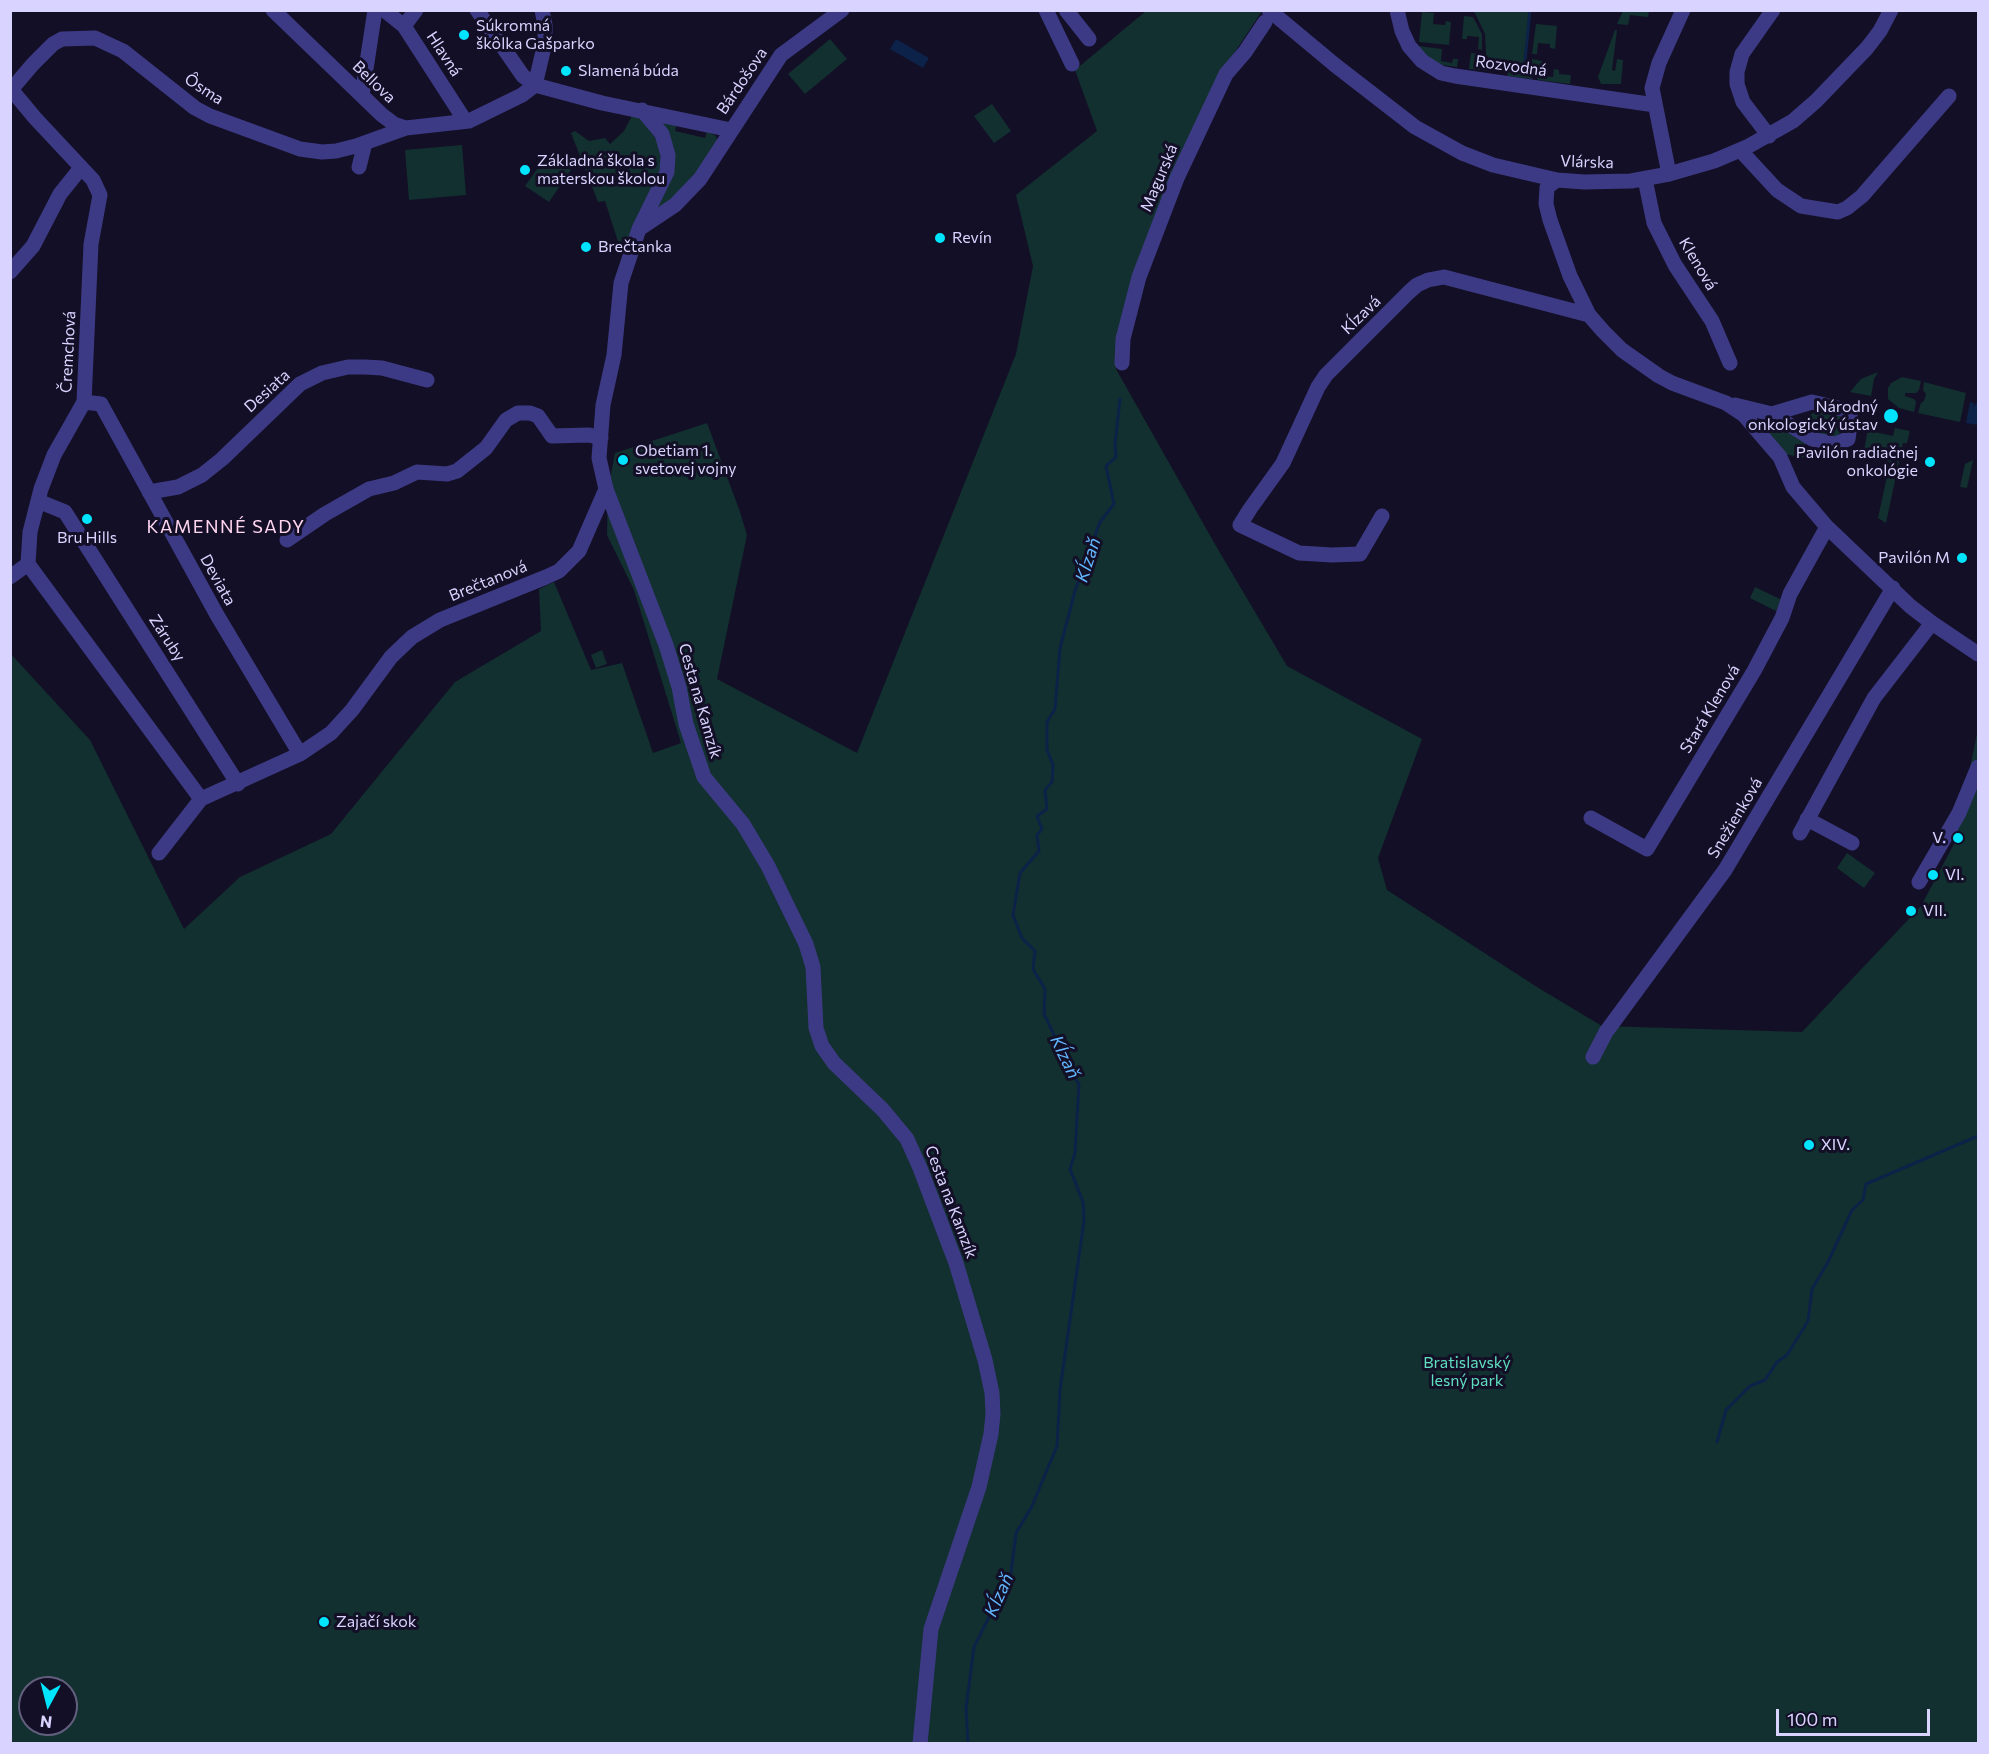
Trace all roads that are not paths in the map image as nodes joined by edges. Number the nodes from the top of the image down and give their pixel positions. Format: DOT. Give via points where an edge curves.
graph roads {
  1 [pos="273,10"];
  2 [pos="375,10"];
  3 [pos="384,10"];
  4 [pos="416,10"];
  5 [pos="477,10"];
  6 [pos="542,10"];
  7 [pos="842,10"];
  8 [pos="1046,10"];
  9 [pos="1066,10"];
  10 [pos="1396,10"];
  11 [pos="1683,10"];
  12 [pos="1773,10"];
  13 [pos="1892,10"];
  14 [pos="1267,16"];
  15 [pos="404,26"];
  16 [pos="1089,39"];
  17 [pos="1072,64"];
  18 [pos="535,85"];
  19 [pos="11,90"];
  20 [pos="362,95"];
  21 [pos="1949,96"];
  22 [pos="1655,105"];
  23 [pos="642,110"];
  24 [pos="469,121"];
  25 [pos="406,128"];
  26 [pos="731,130"];
  27 [pos="1769,136"];
  28 [pos="360,145"];
  29 [pos="1740,150"];
  30 [pos="359,167"];
  31 [pos="80,169"];
  32 [pos="1669,174"];
  33 [pos="1645,179"];
  34 [pos="1557,180"];
  35 [pos="639,229"];
  36 [pos="10,272"];
  37 [pos="1590,315"];
  38 [pos="1122,363"];
  39 [pos="1730,363"];
  40 [pos="427,380"];
  41 [pos="84,402"];
  42 [pos="1726,403"];
  43 [pos="1772,414"];
  44 [pos="601,438"];
  45 [pos="606,489"];
  46 [pos="149,492"];
  47 [pos="38,501"];
  48 [pos="1382,516"];
  49 [pos="1827,527"];
  50 [pos="287,540"];
  51 [pos="28,564"];
  52 [pos="10,577"];
  53 [pos="1893,588"];
  54 [pos="1932,623"];
  55 [pos="1978,654"];
  56 [pos="300,754"];
  57 [pos="1978,767"];
  58 [pos="238,784"];
  59 [pos="201,799"];
  60 [pos="1591,819"];
  61 [pos="1852,843"];
  62 [pos="159,853"];
  63 [pos="1920,882"];
  64 [pos="1593,1057"];
  65 [pos="920,1743"];
  1 -- 20 [label="street, Bellova"];
  2 -- 20 [label="street"];
  3 -- 15 [label="street, Hlavná"];
  4 -- 15 [label="street"];
  5 -- 18 [label="street" via="523,76"];
  6 -- 18 [label="street" via="545,43"];
  7 -- 26 [label="street, Bárdošova" via="781,55"];
  8 -- 17 [label="street"];
  9 -- 16 [label="street"];
  10 -- 22 [label="street, Rozvodná" via="1408,46 1441,73"];
  11 -- 22 [label="street" via="1656,70 1652,88"];
  12 -- 27 [label="street" via="1742,54 1737,72 1743,102"];
  13 -- 27 [label="street, Vlárska" via="1874,40 1824,94"];
  14 -- 34 [label="street, Vlárska, bridge" via="1436,140 1493,165"];
  14 -- 38 [label="street, Magurská" via="1226,74 1177,178 1139,277 1123,339"];
  15 -- 24 [label="street, Hlavná"];
  18 -- 23 [label="street"];
  18 -- 24 [label="street"];
  19 -- 28 [label="street, Ôsma" via="53,44 62,39 95,38 123,51 210,116 300,149 322,152"];
  19 -- 31 [label="street, Čremchová"];
  20 -- 25 [label="street, Bellova" via="388,120"];
  21 -- 29 [label="street" via="1862,196 1838,212 1801,206 1777,190"];
  22 -- 32 [label="street"];
  23 -- 26 [label="street"];
  23 -- 35 [label="street" via="662,134 668,155 667,172"];
  24 -- 25 [label="street"];
  25 -- 28 [label="street, Ôsma"];
  26 -- 35 [label="street" via="700,179 675,205"];
  27 -- 29 [label="street, Vlárska"];
  28 -- 30 [label="street"];
  29 -- 32 [label="street, Vlárska"];
  31 -- 36 [label="street" via="60,194 33,246"];
  31 -- 41 [label="street, Čremchová" via="93,180 100,195 91,244"];
  32 -- 33 [label="street, Vlárska"];
  33 -- 34 [label="street, Vlárska"];
  33 -- 39 [label="street, Klenová" via="1654,223 1675,265 1712,321"];
  34 -- 37 [label="street" via="1547,187 1545,204 1559,250"];
  35 -- 44 [label="street" via="621,283"];
  37 -- 42 [label="street" via="1622,350 1646,368 1672,383"];
  37 -- 48 [label="street, Kĺzavá" via="1444,277 1417,285 1326,375 1283,463 1240,525 1299,553 1360,554"];
  40 -- 46 [label="street, Desiata" via="382,368 348,367 322,373 300,384 202,475 178,487"];
  41 -- 46 [label="street, Deviata" via="101,404"];
  41 -- 47 [label="street, Čremchová" via="54,455"];
  42 -- 43 [label="street"];
  42 -- 49 [label="street" via="1744,415 1780,457 1793,487"];
  43 -- 43 [label="street" via="1812,402 1846,410 1851,418 1848,439 1835,444 1812,439"];
  44 -- 45 [label="street" via="599,458"];
  44 -- 50 [label="street" via="552,436 538,416 519,413 507,420 486,448 457,471 417,472 369,489"];
  45 -- 56 [label="street, Brečtanová" via="579,551 559,571 440,620 412,637 391,657 342,721"];
  45 -- 65 [label="street, Cesta na Kamzík" via="666,645 704,777 743,824 806,944 813,968 816,1028 822,1046 907,1139 956,1263 985,1360 992,1393 991,1434 980,1487 931,1629"];
  46 -- 56 [label="street, Deviata"];
  47 -- 51 [label="street, Čremchová" via="30,532"];
  47 -- 58 [label="street, Záruby" via="65,512"];
  49 -- 53 [label="street"];
  49 -- 60 [label="street, Stará Klenová" via="1754,671 1647,849"];
  51 -- 52 [label="street"];
  51 -- 59 [label="street"];
  53 -- 54 [label="street"];
  53 -- 64 [label="street, Snežienková" via="1731,861 1606,1032"];
  54 -- 55 [label="street"];
  54 -- 61 [label="street" via="1874,698 1804,826"];
  56 -- 58 [label="street, Brečtanová"];
  57 -- 63 [label="street" via="1959,813"];
  58 -- 59 [label="street, Brečtanová"];
  59 -- 62 [label="street"];
}
